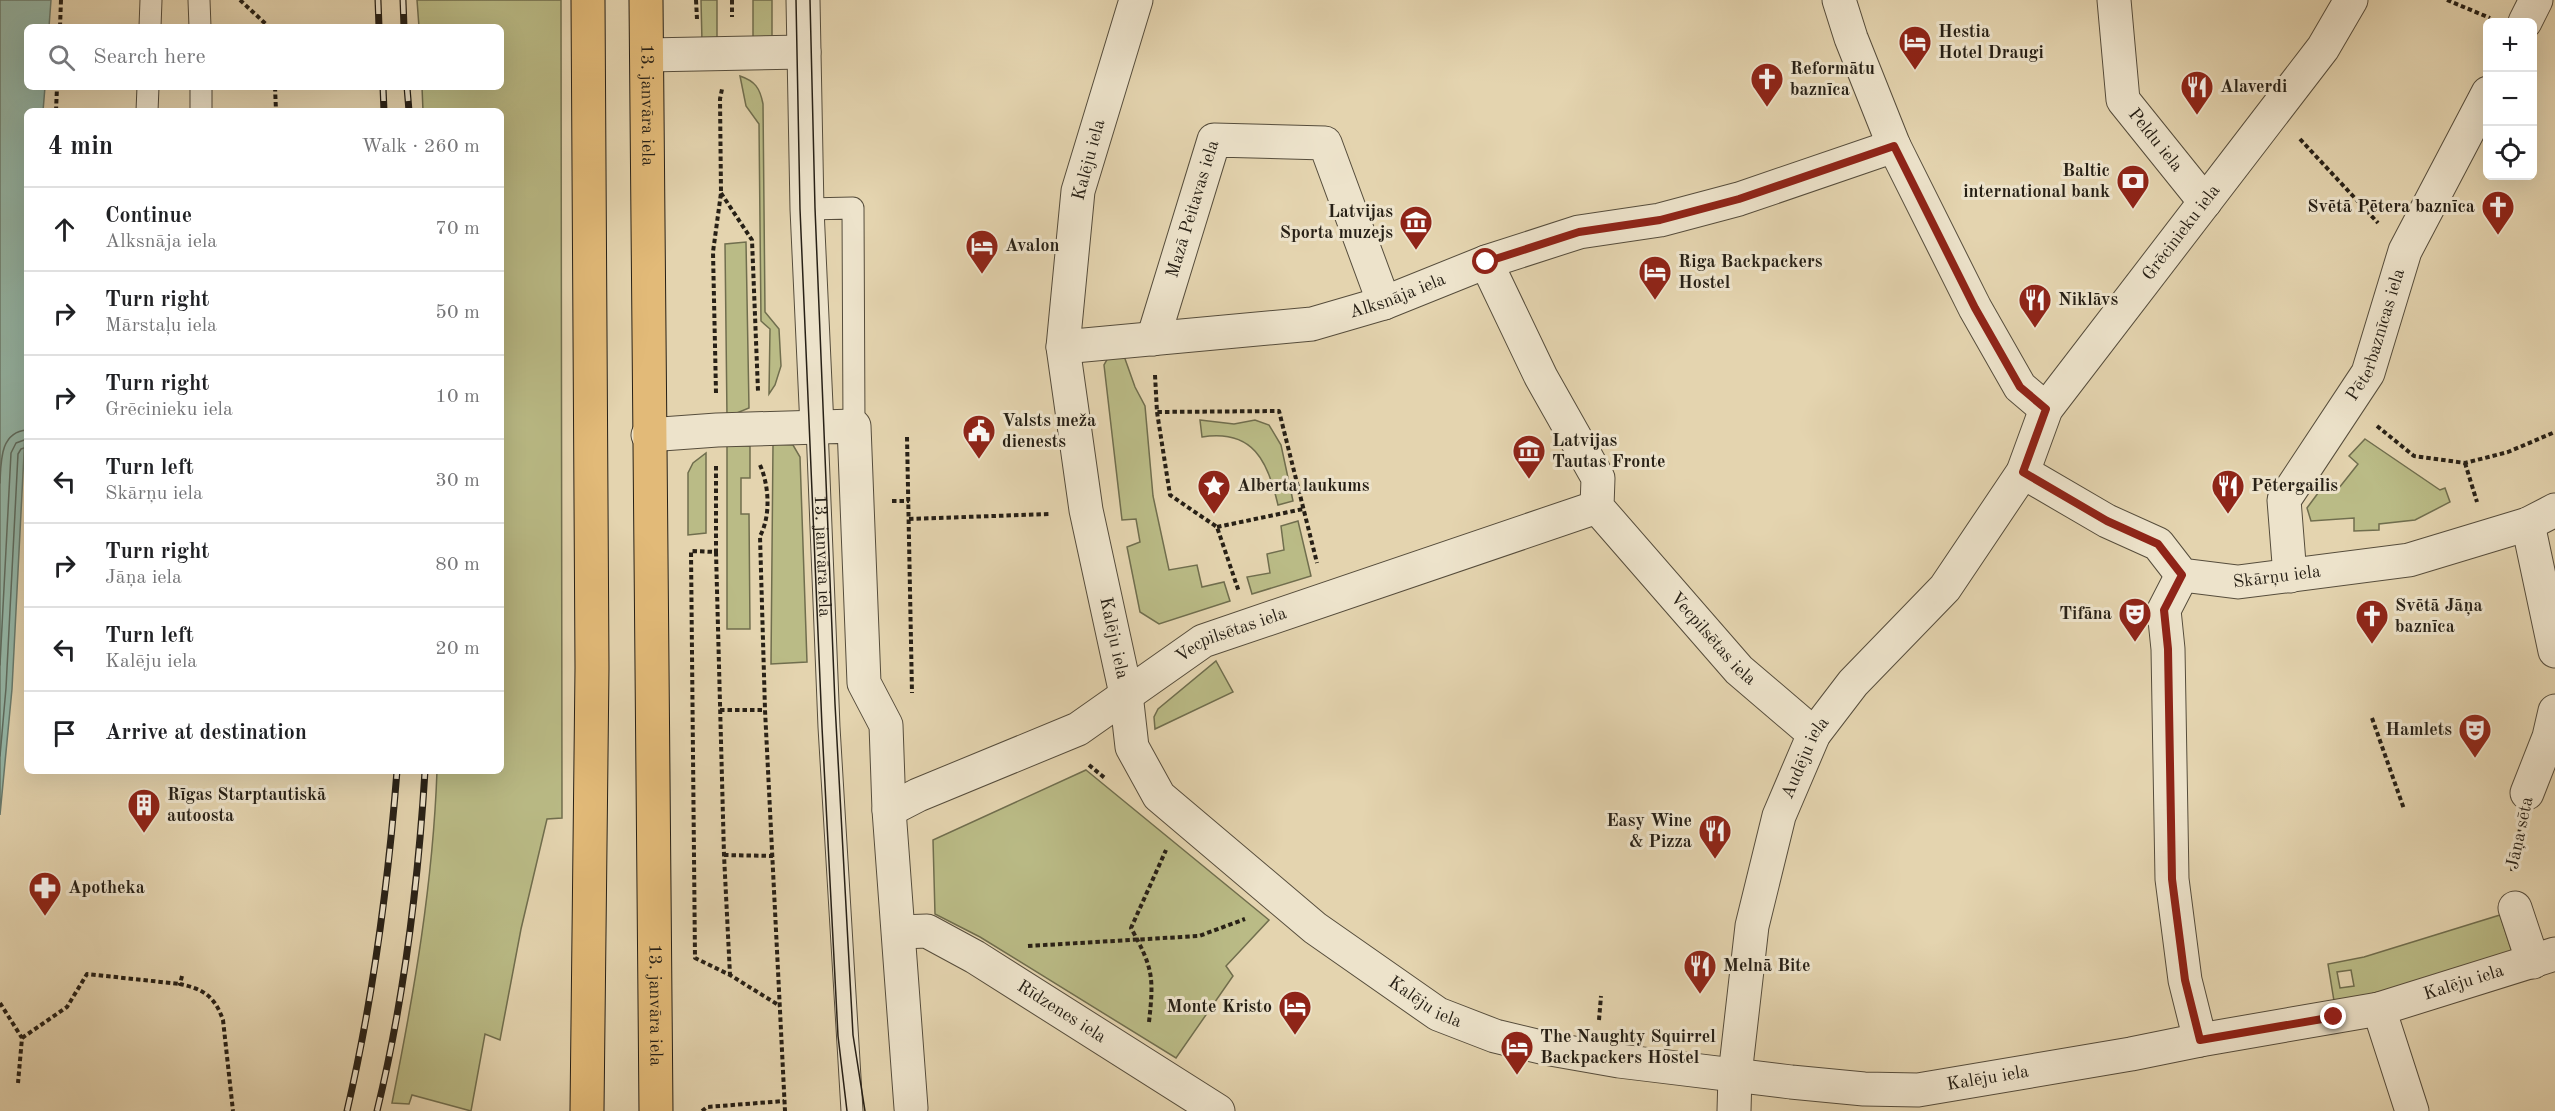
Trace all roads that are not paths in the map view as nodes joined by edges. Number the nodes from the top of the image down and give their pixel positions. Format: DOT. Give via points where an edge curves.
graph roads {
  1 [pos="151,0"];
  2 [pos="199,0"];
  3 [pos="588,0"];
  4 [pos="646,0"];
  5 [pos="803,0"];
  6 [pos="1136,0"];
  7 [pos="1839,0"];
  8 [pos="2114,0"];
  9 [pos="2351,0"];
  10 [pos="2536,0"];
  11 [pos="2527,18"];
  12 [pos="150,24"];
  13 [pos="200,24"];
  14 [pos="804,52"];
  15 [pos="647,55"];
  16 [pos="148,90"];
  17 [pos="201,90"];
  18 [pos="2483,101"];
  19 [pos="147,108"];
  20 [pos="201,108"];
  21 [pos="1894,146"];
  22 [pos="2205,202"];
  23 [pos="807,209"];
  24 [pos="1486,262"];
  25 [pos="1384,303"];
  26 [pos="1152,339"];
  27 [pos="1063,347"];
  28 [pos="2046,409"];
  29 [pos="854,426"];
  30 [pos="817,427"];
  31 [pos="648,435"];
  32 [pos="2023,472"];
  33 [pos="1597,507"];
  34 [pos="2541,517"];
  35 [pos="2182,575"];
  36 [pos="2290,576"];
  37 [pos="2555,651"];
  38 [pos="1126,694"];
  39 [pos="2555,711"];
  40 [pos="1814,734"];
  41 [pos="2528,793"];
  42 [pos="890,810"];
  43 [pos="2513,893"];
  44 [pos="900,932"];
  45 [pos="2544,958"];
  46 [pos="2379,1009"];
  47 [pos="2200,1040"];
  48 [pos="1735,1075"];
  49 [pos="911,1108"];
  50 [pos="587,1111"];
  51 [pos="656,1111"];
  52 [pos="852,1111"];
  53 [pos="1218,1111"];
  54 [pos="1734,1111"];
  55 [pos="2412,1111"];
  1 -- 12 [label="lane"];
  2 -- 13 [label="lane"];
  3 -- 50 [label="main road" via="592,668"];
  4 -- 15 [label="main road, 13. janvāra iela"];
  5 -- 14 [label="street, 13. janvāra iela"];
  6 -- 27 [label="street, Kalēju iela" via="1077,191"];
  7 -- 21 [label="street"];
  8 -- 22 [label="street, Peldu iela" via="2123,100"];
  9 -- 22 [label="street, Grēcinieku iela" via="2323,48"];
  10 -- 11 [label="street"];
  14 -- 15 [label="street"];
  14 -- 23 [label="street, 13. janvāra iela"];
  15 -- 31 [label="main road, 13. janvāra iela"];
  16 -- 19 [label="lane"];
  17 -- 20 [label="lane"];
  18 -- 36 [label="street, Pēterbaznīcas iela" via="2405,251 2368,373 2284,500"];
  21 -- 24 [label="street, Alksnāja iela" via="1739,199 1660,220 1579,232"];
  21 -- 28 [label="street" via="1975,308 2020,387"];
  22 -- 28 [label="street, Grēcinieku iela"];
  23 -- 29 [label="lane" via="853,208"];
  23 -- 30 [label="street, 13. janvāra iela"];
  24 -- 25 [label="street, Alksnāja iela"];
  24 -- 33 [label="street" via="1541,376 1598,478"];
  25 -- 26 [label="street, Alksnāja iela" via="1312,324"];
  25 -- 26 [label="street, Mazā Peitavas iela" via="1324,143 1214,140"];
  26 -- 27 [label="street, Alksnāja iela"];
  27 -- 38 [label="street, Kalēju iela" via="1086,510"];
  28 -- 32 [label="street, Grēcinieku iela"];
  29 -- 30 [label="street"];
  29 -- 42 [label="street" via="864,683 886,725"];
  30 -- 31 [label="street"];
  30 -- 52 [label="lane, 13. janvāra iela"];
  31 -- 51 [label="main road, 13. janvāra iela"];
  32 -- 35 [label="street" via="2107,521 2158,544"];
  32 -- 40 [label="street, Audēju iela" via="1945,588 1853,683"];
  33 -- 38 [label="street, Vecpilsētas iela" via="1203,641"];
  33 -- 40 [label="street, Vecpilsētas iela" via="1739,670"];
  34 -- 36 [label="street, Skārņu iela" via="2409,560"];
  34 -- 37 [label="street"];
  35 -- 36 [label="street, Skārņu iela" via="2238,582"];
  35 -- 47 [label="street" via="2164,610 2175,981"];
  38 -- 42 [label="street, Vecpilsētas iela" via="1078,729"];
  38 -- 48 [label="street, Kalēju iela" via="1132,747 1159,796 1315,928 1438,1014 1495,1036 1545,1048"];
  39 -- 41 [label="street, Jāņa sēta"];
  40 -- 48 [label="street, Audēju iela" via="1779,816 1752,926"];
  42 -- 44 [label="street"];
  43 -- 45 [label="street"];
  44 -- 49 [label="street"];
  44 -- 53 [label="street, Rīdzenes iela" via="927,931 975,957"];
  45 -- 46 [label="street, Kalēju iela"];
  46 -- 47 [label="street, Kalēju iela"];
  46 -- 55 [label="street"];
  47 -- 48 [label="street, Kalēju iela" via="1918,1090 1864,1089"];
  48 -- 54 [label="street, Audēju iela"];
}
